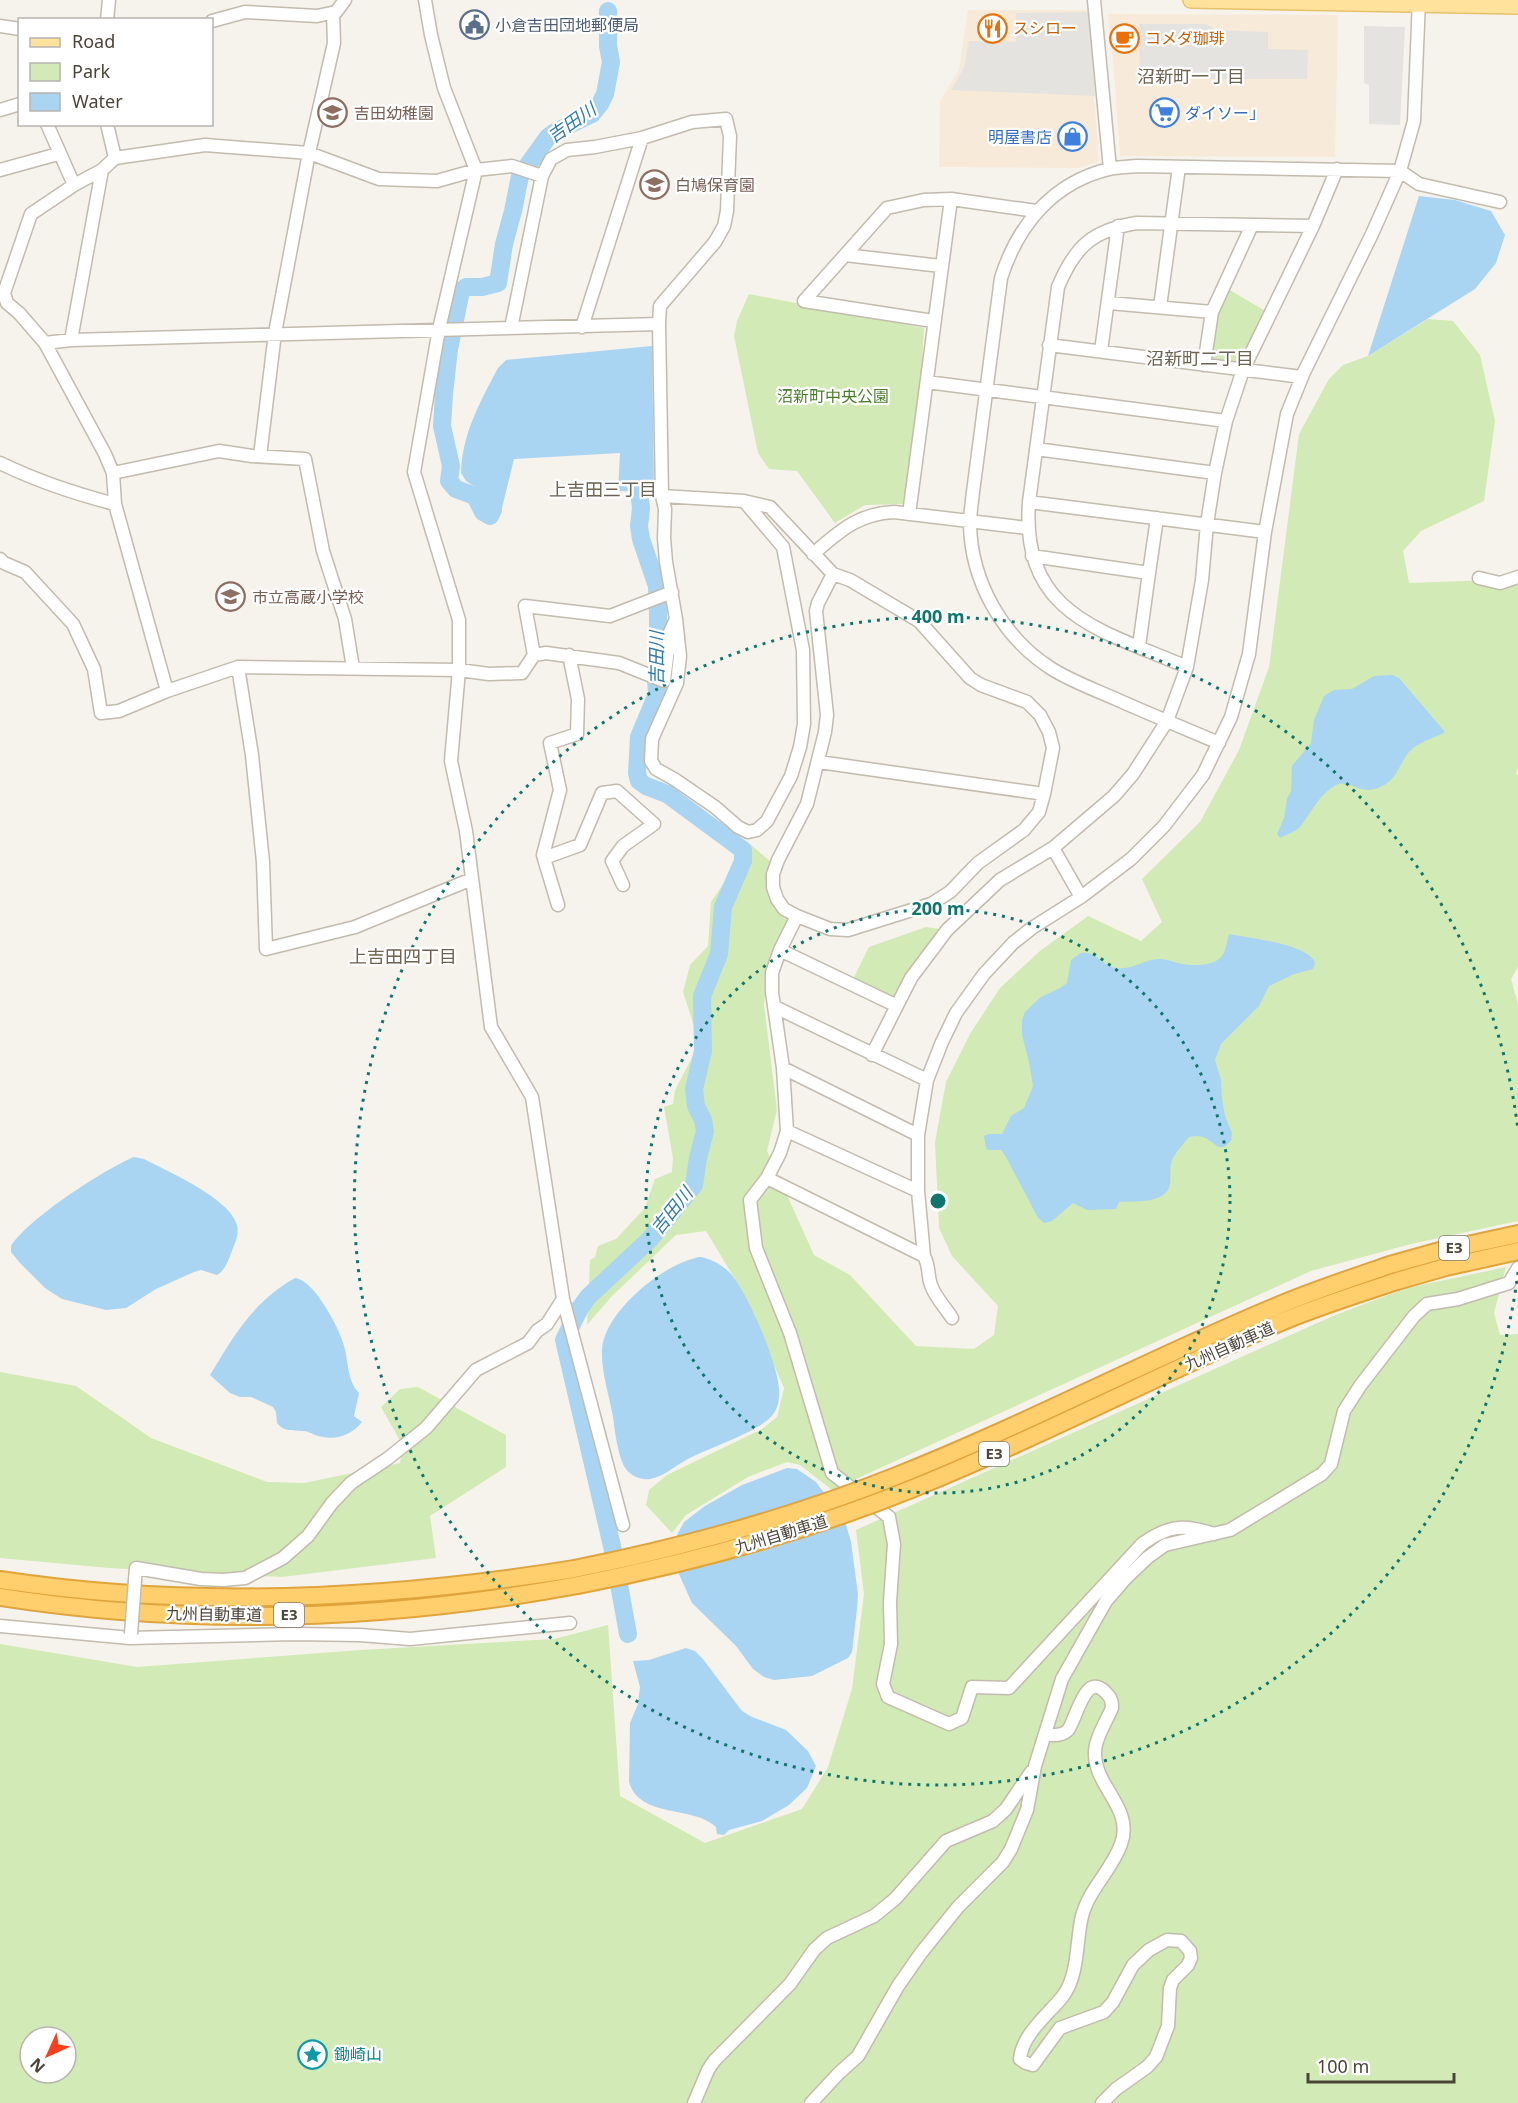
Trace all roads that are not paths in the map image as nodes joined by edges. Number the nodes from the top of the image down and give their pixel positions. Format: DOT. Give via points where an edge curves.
graph roads {
  1 [pos="109,0"];
  2 [pos="345,0"];
  3 [pos="425,0"];
  4 [pos="1094,0"];
  5 [pos="1191,0"];
  6 [pos="1218,1"];
  7 [pos="1419,2"];
  8 [pos="1518,6"];
  9 [pos="333,13"];
  10 [pos="107,18"];
  11 [pos="213,21"];
  12 [pos="0,26"];
  13 [pos="18,28"];
  14 [pos="18,105"];
  15 [pos="0,110"];
  16 [pos="48,126"];
  17 [pos="107,126"];
  18 [pos="642,138"];
  19 [pos="58,153"];
  20 [pos="309,153"];
  21 [pos="115,158"];
  22 [pos="1179,167"];
  23 [pos="1110,169"];
  24 [pos="1337,169"];
  25 [pos="0,170"];
  26 [pos="102,170"];
  27 [pos="476,170"];
  28 [pos="1400,171"];
  29 [pos="542,176"];
  30 [pos="74,185"];
  31 [pos="951,199"];
  32 [pos="1500,202"];
  33 [pos="1036,212"];
  34 [pos="1171,224"];
  35 [pos="1252,225"];
  36 [pos="1118,226"];
  37 [pos="1313,226"];
  38 [pos="846,255"];
  39 [pos="941,266"];
  40 [pos="2,294"];
  41 [pos="1109,303"];
  42 [pos="1160,307"];
  43 [pos="1212,312"];
  44 [pos="933,321"];
  45 [pos="660,324"];
  46 [pos="582,327"];
  47 [pos="511,328"];
  48 [pos="439,329"];
  49 [pos="275,333"];
  50 [pos="71,340"];
  51 [pos="45,343"];
  52 [pos="1049,345"];
  53 [pos="1101,351"];
  54 [pos="1204,365"];
  55 [pos="1243,370"];
  56 [pos="1302,377"];
  57 [pos="927,382"];
  58 [pos="986,390"];
  59 [pos="1043,397"];
  60 [pos="1226,421"];
  61 [pos="1036,449"];
  62 [pos="260,456"];
  63 [pos="0,463"];
  64 [pos="113,472"];
  65 [pos="1215,473"];
  66 [pos="662,496"];
  67 [pos="744,501"];
  68 [pos="1029,502"];
  69 [pos="116,504"];
  70 [pos="909,514"];
  71 [pos="1157,518"];
  72 [pos="970,522"];
  73 [pos="1207,524"];
  74 [pos="1027,528"];
  75 [pos="1265,532"];
  76 [pos="813,554"];
  77 [pos="1032,556"];
  78 [pos="1,564"];
  79 [pos="1149,573"];
  80 [pos="833,574"];
  81 [pos="1518,577"];
  82 [pos="1479,578"];
  83 [pos="672,592"];
  84 [pos="676,619"];
  85 [pos="1139,646"];
  86 [pos="534,655"];
  87 [pos="569,655"];
  88 [pos="238,667"];
  89 [pos="1187,667"];
  90 [pos="353,668"];
  91 [pos="459,670"];
  92 [pos="167,692"];
  93 [pos="1167,721"];
  94 [pos="1219,743"];
  95 [pos="819,762"];
  96 [pos="1044,795"];
  97 [pos="1053,848"];
  98 [pos="544,858"];
  99 [pos="472,879"];
  100 [pos="623,885"];
  101 [pos="1081,897"];
  102 [pos="558,905"];
  103 [pos="797,916"];
  104 [pos="780,950"];
  105 [pos="896,1005"];
  106 [pos="775,1007"];
  107 [pos="872,1055"];
  108 [pos="783,1068"];
  109 [pos="927,1080"];
  110 [pos="787,1131"];
  111 [pos="918,1136"];
  112 [pos="767,1178"];
  113 [pos="918,1191"];
  114 [pos="1518,1234"];
  115 [pos="1518,1251"];
  116 [pos="924,1256"];
  117 [pos="1518,1268"];
  118 [pos="563,1299"];
  119 [pos="952,1318"];
  120 [pos="623,1525"];
  121 [pos="1214,1534"];
  122 [pos="576,1577"];
  123 [pos="0,1580"];
  124 [pos="0,1597"];
  125 [pos="570,1623"];
  126 [pos="0,1626"];
  127 [pos="130,1636"];
  128 [pos="1046,1735"];
  129 [pos="1035,1766"];
  130 [pos="694,2103"];
  131 [pos="811,2103"];
  132 [pos="1102,2103"];
  1 -- 10 [label="street"];
  2 -- 9 [label="street"];
  3 -- 27 [label="street" via="444,87"];
  4 -- 23 [label="street"];
  5 -- 6 [label="main road"];
  6 -- 7 [label="main road"];
  7 -- 8 [label="main road"];
  7 -- 28 [label="street" via="1414,121"];
  9 -- 11 [label="street" via="317,16 245,12"];
  9 -- 20 [label="street" via="334,44"];
  12 -- 13 [label="street"];
  14 -- 15 [label="street"];
  16 -- 19 [label="street"];
  17 -- 21 [label="street"];
  18 -- 29 [label="street" via="567,150 551,159"];
  18 -- 45 [label="street" via="692,122 726,119 730,136 724,226 660,306"];
  18 -- 46 [label="street"];
  19 -- 25 [label="street"];
  19 -- 30 [label="street"];
  20 -- 21 [label="street" via="205,145"];
  20 -- 27 [label="street" via="379,179 437,181"];
  20 -- 49 [label="street"];
  21 -- 26 [label="street"];
  22 -- 23 [label="street"];
  22 -- 24 [label="street"];
  22 -- 34 [label="street"];
  23 -- 33 [label="street" via="1064,188"];
  24 -- 28 [label="street"];
  24 -- 37 [label="street"];
  26 -- 30 [label="street"];
  26 -- 50 [label="street"];
  27 -- 29 [label="street" via="512,166"];
  27 -- 48 [label="street"];
  28 -- 32 [label="street" via="1419,184"];
  28 -- 56 [label="street"];
  29 -- 47 [label="street"];
  30 -- 40 [label="street" via="31,214"];
  31 -- 33 [label="street"];
  31 -- 38 [label="street" via="887,208"];
  31 -- 39 [label="street"];
  33 -- 58 [label="street" via="1008,256 1001,278"];
  34 -- 35 [label="street"];
  34 -- 36 [label="street"];
  34 -- 42 [label="street"];
  35 -- 37 [label="street"];
  35 -- 43 [label="street"];
  36 -- 41 [label="street"];
  36 -- 52 [label="street" via="1089,239 1068,262 1058,287"];
  37 -- 55 [label="street"];
  38 -- 39 [label="street"];
  38 -- 44 [label="street" via="804,301"];
  39 -- 44 [label="street"];
  40 -- 51 [label="street"];
  41 -- 42 [label="street"];
  41 -- 53 [label="street"];
  42 -- 43 [label="street"];
  43 -- 54 [label="street"];
  44 -- 57 [label="street"];
  45 -- 46 [label="street"];
  45 -- 66 [label="street"];
  46 -- 47 [label="street"];
  47 -- 48 [label="street"];
  48 -- 49 [label="street"];
  48 -- 91 [label="street" via="414,472 459,621"];
  49 -- 50 [label="street"];
  49 -- 62 [label="street"];
  50 -- 51 [label="street"];
  51 -- 64 [label="street"];
  52 -- 53 [label="street"];
  52 -- 59 [label="street"];
  53 -- 54 [label="street"];
  54 -- 55 [label="street"];
  55 -- 56 [label="street"];
  55 -- 60 [label="street"];
  56 -- 75 [label="street" via="1287,414"];
  57 -- 58 [label="street"];
  57 -- 70 [label="street"];
  58 -- 59 [label="street"];
  58 -- 72 [label="street"];
  59 -- 60 [label="street"];
  59 -- 61 [label="street"];
  60 -- 65 [label="street"];
  61 -- 65 [label="street"];
  61 -- 68 [label="street"];
  62 -- 64 [label="street" via="219,452"];
  62 -- 90 [label="street" via="305,459 323,551 345,619"];
  63 -- 69 [label="street"];
  64 -- 69 [label="street"];
  65 -- 73 [label="street"];
  66 -- 67 [label="street"];
  66 -- 83 [label="street"];
  67 -- 76 [label="street" via="770,507"];
  67 -- 84 [label="street" via="783,547 803,650 804,724 800,747 791,776 767,821 757,830 748,832 738,827 715,807 656,769 651,761 652,738 677,683 680,656"];
  68 -- 71 [label="street"];
  68 -- 74 [label="street"];
  69 -- 92 [label="street"];
  70 -- 72 [label="street"];
  70 -- 76 [label="street" via="880,513 860,518"];
  71 -- 73 [label="street"];
  71 -- 79 [label="street"];
  72 -- 74 [label="street"];
  72 -- 93 [label="street" via="981,582 1014,636 1032,655 1053,669"];
  73 -- 75 [label="street"];
  73 -- 89 [label="street"];
  74 -- 77 [label="street"];
  75 -- 94 [label="street" via="1249,654 1231,717"];
  76 -- 80 [label="street"];
  77 -- 79 [label="street"];
  77 -- 85 [label="street" via="1043,581 1066,609 1080,620"];
  78 -- 92 [label="street" via="25,572 73,624 94,669 101,714"];
  79 -- 85 [label="street"];
  80 -- 95 [label="street" via="816,611 827,715"];
  80 -- 96 [label="street" via="919,621 970,678 1034,708 1049,732 1053,748"];
  81 -- 82 [label="street" via="1500,583"];
  83 -- 84 [label="street"];
  83 -- 86 [label="street" via="610,616 525,606"];
  84 -- 87 [label="street" via="670,632 664,681 619,663"];
  85 -- 89 [label="street"];
  86 -- 87 [label="street"];
  86 -- 91 [label="street" via="522,673"];
  87 -- 98 [label="street" via="578,699 577,734 550,743 560,790"];
  88 -- 90 [label="street"];
  88 -- 92 [label="street"];
  88 -- 99 [label="street" via="263,862 266,949 355,927"];
  89 -- 93 [label="street"];
  90 -- 91 [label="street"];
  91 -- 99 [label="street" via="451,761"];
  93 -- 94 [label="street"];
  93 -- 97 [label="street" via="1114,796"];
  94 -- 101 [label="street" via="1203,775 1164,826 1131,859"];
  95 -- 96 [label="street"];
  95 -- 103 [label="street" via="807,804 773,874 777,900"];
  96 -- 103 [label="street" via="1039,812 1024,830 931,904 848,930 830,929"];
  97 -- 101 [label="street"];
  97 -- 105 [label="street" via="1000,880 947,930"];
  98 -- 100 [label="street" via="580,845 602,793 617,791 654,824 623,846 612,861"];
  98 -- 102 [label="street"];
  99 -- 118 [label="street" via="491,1027 532,1097"];
  101 -- 109 [label="street" via="1032,928 984,974 957,1013"];
  103 -- 104 [label="street"];
  104 -- 105 [label="street"];
  104 -- 106 [label="street" via="772,973"];
  105 -- 107 [label="street"];
  106 -- 107 [label="street"];
  106 -- 108 [label="street"];
  107 -- 109 [label="street"];
  108 -- 110 [label="street"];
  108 -- 111 [label="street"];
  109 -- 111 [label="street"];
  110 -- 112 [label="street"];
  110 -- 113 [label="street"];
  111 -- 113 [label="street"];
  112 -- 116 [label="street"];
  112 -- 121 [label="street" via="750,1200 756,1248 790,1333 832,1473 889,1517 894,1544 891,1644 883,1684 888,1697 949,1724 962,1718 972,1687 1009,1688 1142,1544 1168,1529"];
  113 -- 116 [label="street"];
  114 -- 122 [label="highway, 九州自動車道 / E3, bridge" via="1390,1265 1276,1306 1012,1428 827,1503"];
  115 -- 122 [label="highway, 九州自動車道 / E3, bridge" via="1446,1267 1326,1305 907,1491 770,1539 643,1573"];
  116 -- 119 [label="street" via="933,1290"];
  117 -- 121 [label="street" via="1509,1283 1427,1305 1414,1316 1344,1411 1336,1450 1327,1469 1230,1530"];
  118 -- 120 [label="street"];
  118 -- 127 [label="street, bridge" via="547,1324 528,1343 476,1370 426,1428 351,1483 308,1536 283,1558 244,1578 223,1580 136,1568"];
  121 -- 128 [label="street" via="1165,1545 1125,1579 1095,1620 1062,1679"];
  122 -- 123 [label="highway, 九州自動車道 / E3" via="387,1593 227,1599 96,1592"];
  122 -- 124 [label="highway, 九州自動車道 / E3" via="458,1604 249,1616 106,1610"];
  125 -- 127 [label="street" via="410,1639 294,1634"];
  126 -- 127 [label="street"];
  128 -- 129 [label="street"];
  128 -- 132 [label="street" via="1063,1734 1069,1729 1089,1690 1102,1689 1109,1696 1112,1708 1095,1745 1095,1755 1100,1776 1120,1809 1124,1832 1115,1858 1087,1902 1065,1993 1023,2045 1020,2059 1033,2065 1060,2028 1104,2012 1133,1965 1158,1944 1174,1939 1190,1951 1188,1965 1170,1988 1168,2026 1156,2057"];
  129 -- 130 [label="street" via="1006,1809 993,1821 946,1841 895,1899 874,1916 827,1938 814,1950 790,1984 714,2061"];
  129 -- 131 [label="street" via="1027,1810 1003,1862 958,1907 921,1953 858,2056"];
}
